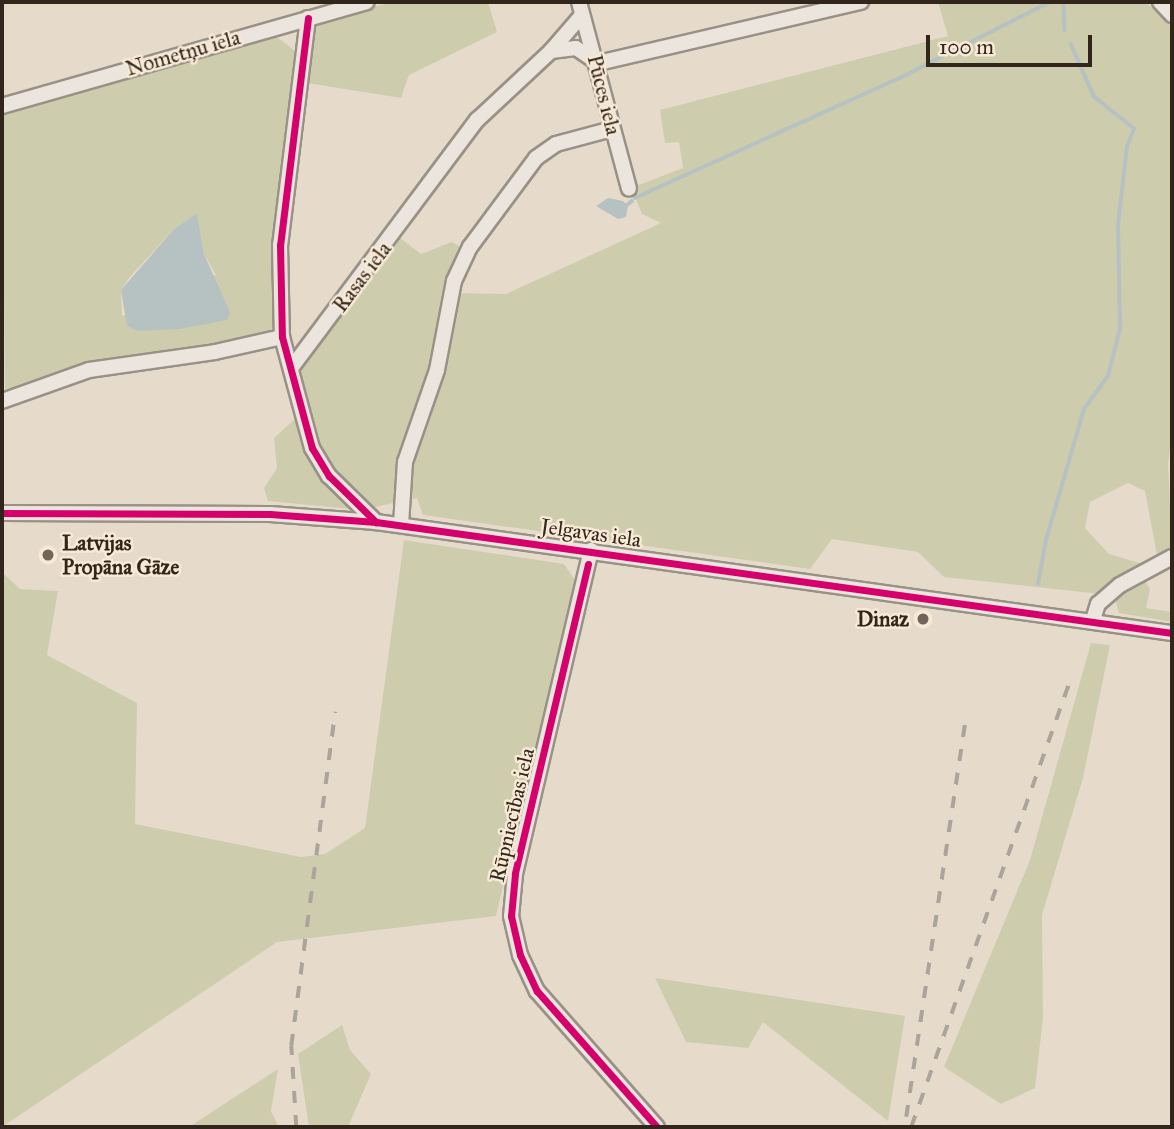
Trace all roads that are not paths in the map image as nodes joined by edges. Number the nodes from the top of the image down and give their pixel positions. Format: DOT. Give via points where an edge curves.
graph roads {
  1 [pos="366,2"];
  2 [pos="861,2"];
  3 [pos="1160,2"];
  4 [pos="580,8"];
  5 [pos="1172,15"];
  6 [pos="308,18"];
  7 [pos="551,51"];
  8 [pos="598,63"];
  9 [pos="2,106"];
  10 [pos="612,129"];
  11 [pos="629,188"];
  12 [pos="282,337"];
  13 [pos="292,367"];
  14 [pos="2,401"];
  15 [pos="2,513"];
  16 [pos="376,522"];
  17 [pos="401,525"];
  18 [pos="591,550"];
  19 [pos="1172,557"];
  20 [pos="1093,620"];
  21 [pos="1172,633"];
  22 [pos="657,1127"];
  1 -- 6 [label="street, Nometņu iela"];
  2 -- 8 [label="street"];
  3 -- 5 [label="street"];
  4 -- 7 [label="street, Rasas iela"];
  4 -- 8 [label="street, Pūces iela"];
  6 -- 9 [label="street, Nometņu iela"];
  6 -- 12 [label="street" via="280,245"];
  7 -- 8 [label="street" via="576,48"];
  7 -- 13 [label="street, Rasas iela" via="477,120"];
  8 -- 10 [label="street, Pūces iela"];
  10 -- 11 [label="street, Pūces iela"];
  10 -- 17 [label="street" via="556,144 536,158 470,247 454,281 437,370 405,462"];
  12 -- 13 [label="street"];
  12 -- 14 [label="street" via="89,370"];
  13 -- 16 [label="street" via="312,448 329,476"];
  15 -- 16 [label="street, Jelgavas iela" via="271,514"];
  16 -- 17 [label="street, Jelgavas iela"];
  17 -- 18 [label="street, Jelgavas iela"];
  18 -- 20 [label="street, Jelgavas iela"];
  18 -- 22 [label="street, Rūpniecības iela" via="514,874 511,916 520,955 537,991"];
  19 -- 20 [label="street" via="1120,585 1098,604"];
  20 -- 21 [label="street, Jelgavas iela"];
}
